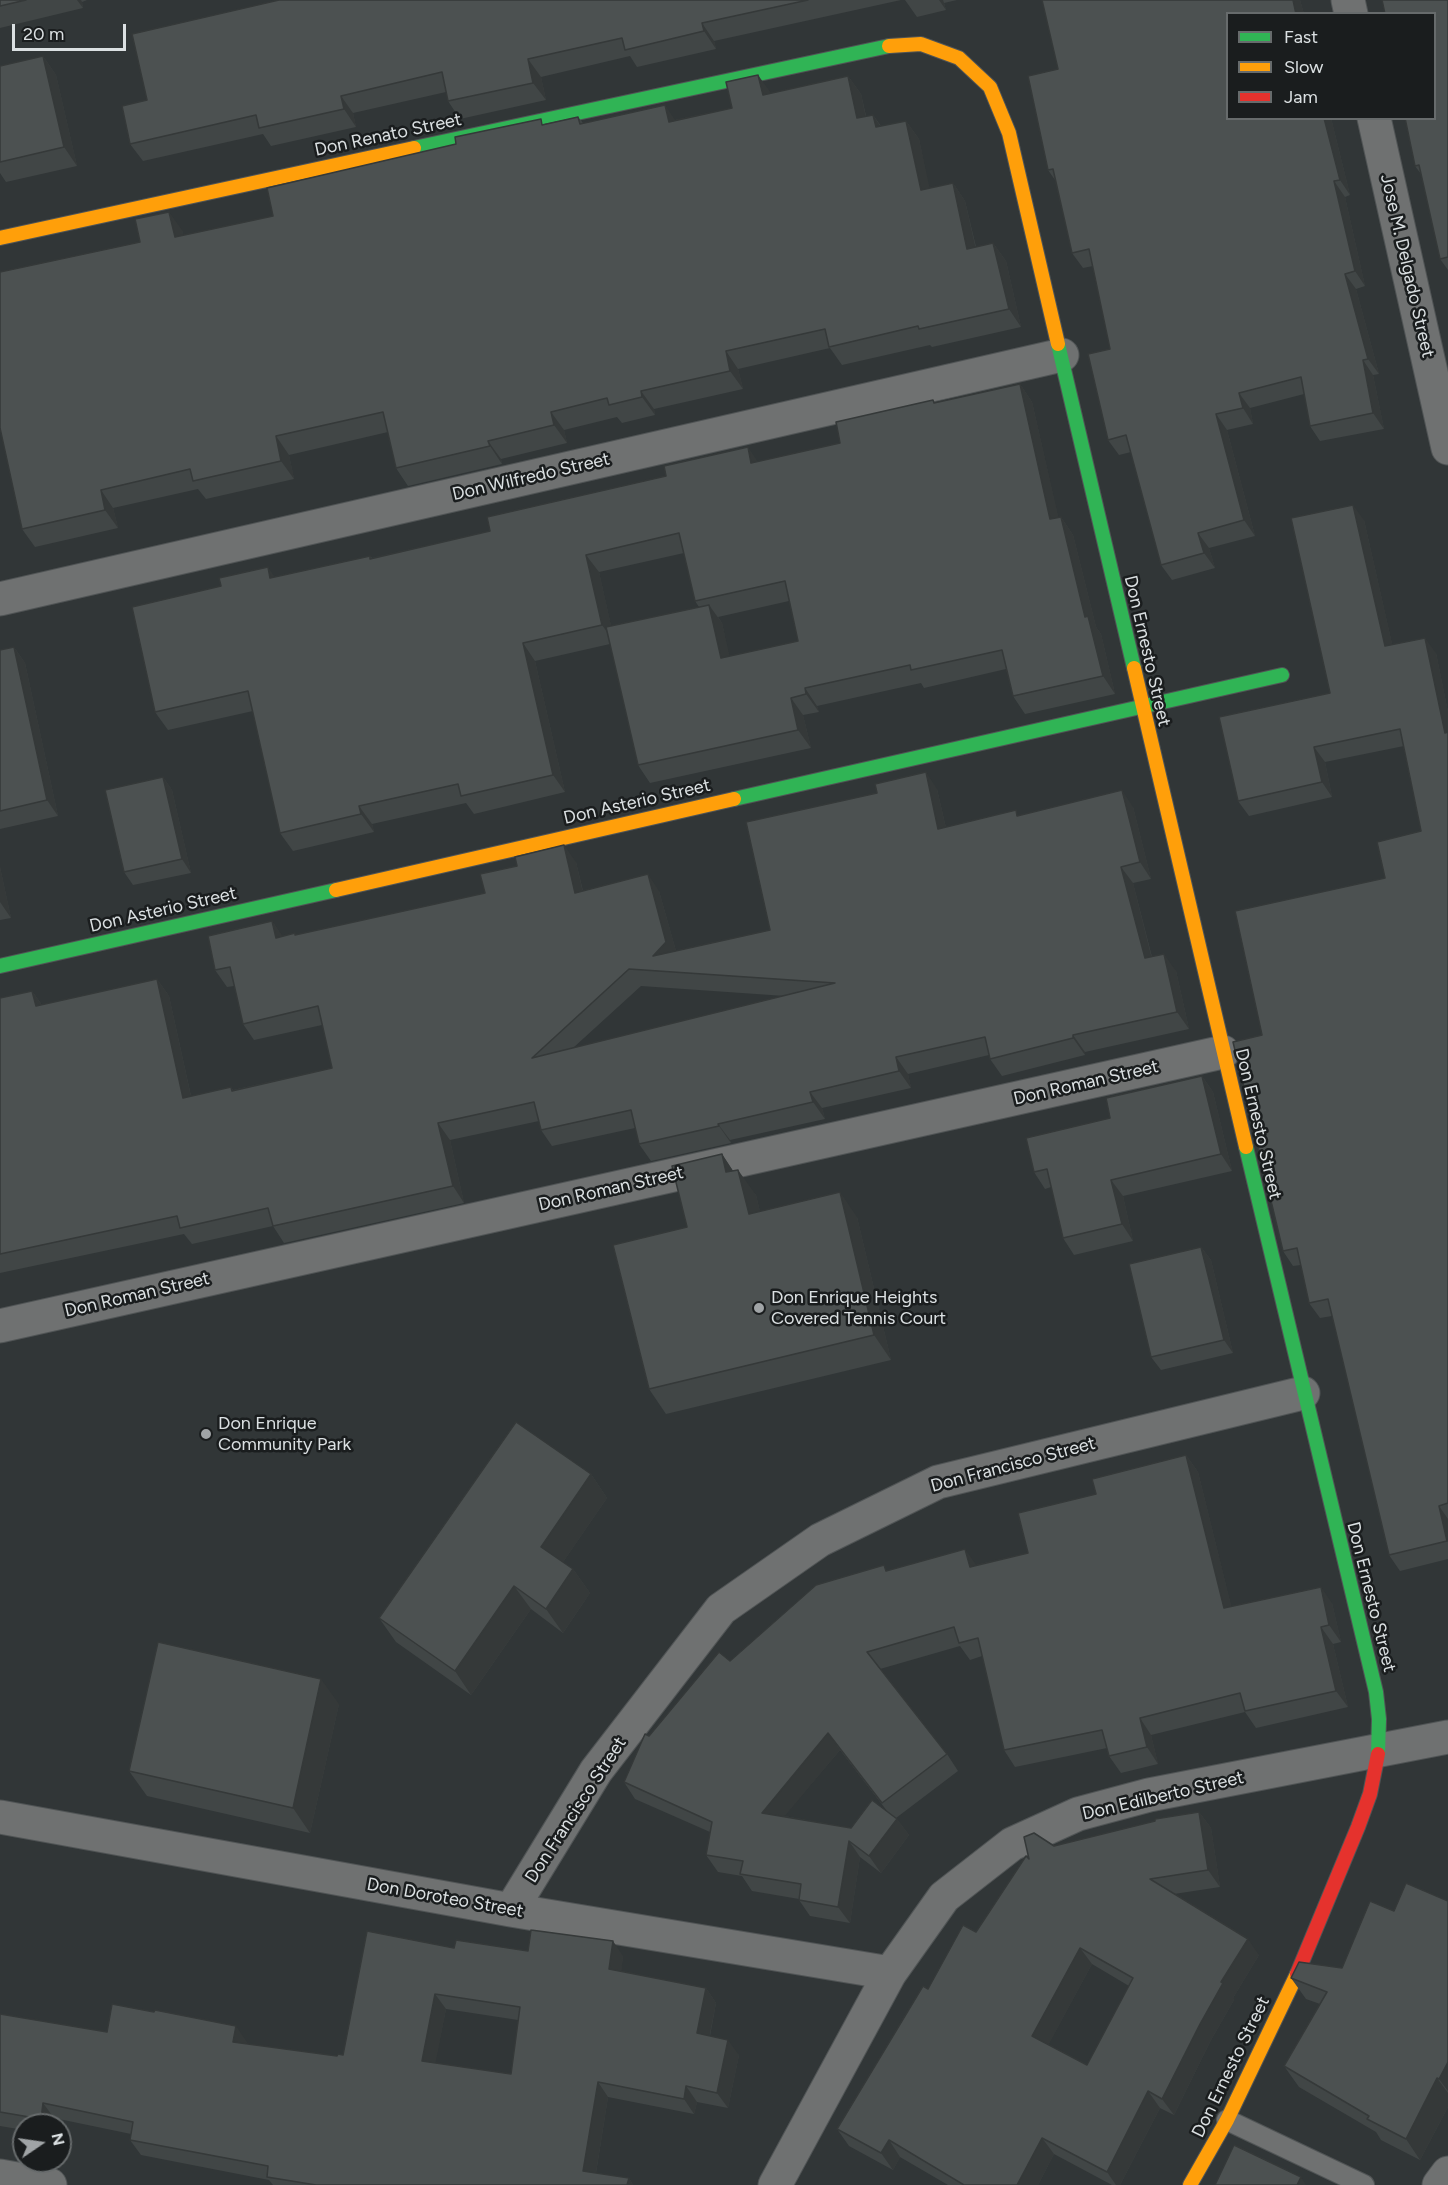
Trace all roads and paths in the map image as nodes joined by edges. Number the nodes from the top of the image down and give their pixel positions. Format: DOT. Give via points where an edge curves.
graph roads {
  1 [pos="959,58"];
  2 [pos="1374,120"];
  3 [pos="0,238"];
  4 [pos="1062,355"];
  5 [pos="1448,448"];
  6 [pos="0,599"];
  7 [pos="1282,675"];
  8 [pos="1142,706"];
  9 [pos="0,966"];
  10 [pos="1222,1052"];
  11 [pos="0,1326"];
  12 [pos="1303,1393"];
  13 [pos="1448,1737"];
  14 [pos="1379,1750"];
  15 [pos="0,1817"];
  16 [pos="511,1910"];
  17 [pos="890,1973"];
  18 [pos="1227,2120"];
  19 [pos="1448,2173"];
  20 [pos="0,2176"];
  21 [pos="50,2185"];
  22 [pos="776,2185"];
  23 [pos="1190,2185"];
  24 [pos="1364,2185"];
  25 [pos="1439,2185"];
  1 -- 3 [label="street, Don Renato Street" via="921,44 880,47"];
  1 -- 4 [label="street, Don Ernesto Street" via="990,87 1009,133"];
  2 -- 5 [label="street, Jose M. Delgado Street"];
  4 -- 6 [label="street, Don Wilfredo Street"];
  4 -- 8 [label="street, Don Ernesto Street"];
  7 -- 8 [label="street, Don Asterio Street"];
  8 -- 9 [label="street, Don Asterio Street"];
  8 -- 10 [label="street, Don Ernesto Street"];
  10 -- 11 [label="street, Don Roman Street"];
  10 -- 12 [label="street, Don Ernesto Street"];
  12 -- 14 [label="street, Don Ernesto Street" via="1376,1692"];
  12 -- 16 [label="street, Don Francisco Street" via="938,1482 820,1540 721,1610 596,1771"];
  13 -- 14 [label="street, Don Edilberto Street"];
  14 -- 17 [label="street, Don Edilberto Street" via="1149,1795 1078,1814 1012,1844 944,1897"];
  14 -- 18 [label="street, Don Ernesto Street" via="1370,1794 1307,1953"];
  15 -- 16 [label="street, Don Doroteo Street"];
  16 -- 17 [label="street, Don Doroteo Street"];
  17 -- 22 [label="street, Don Edilberto Street"];
  18 -- 23 [label="street, Don Ernesto Street"];
  18 -- 24 [label="lane"];
  19 -- 25 [label="street"];
  20 -- 21 [label="street"];
}
